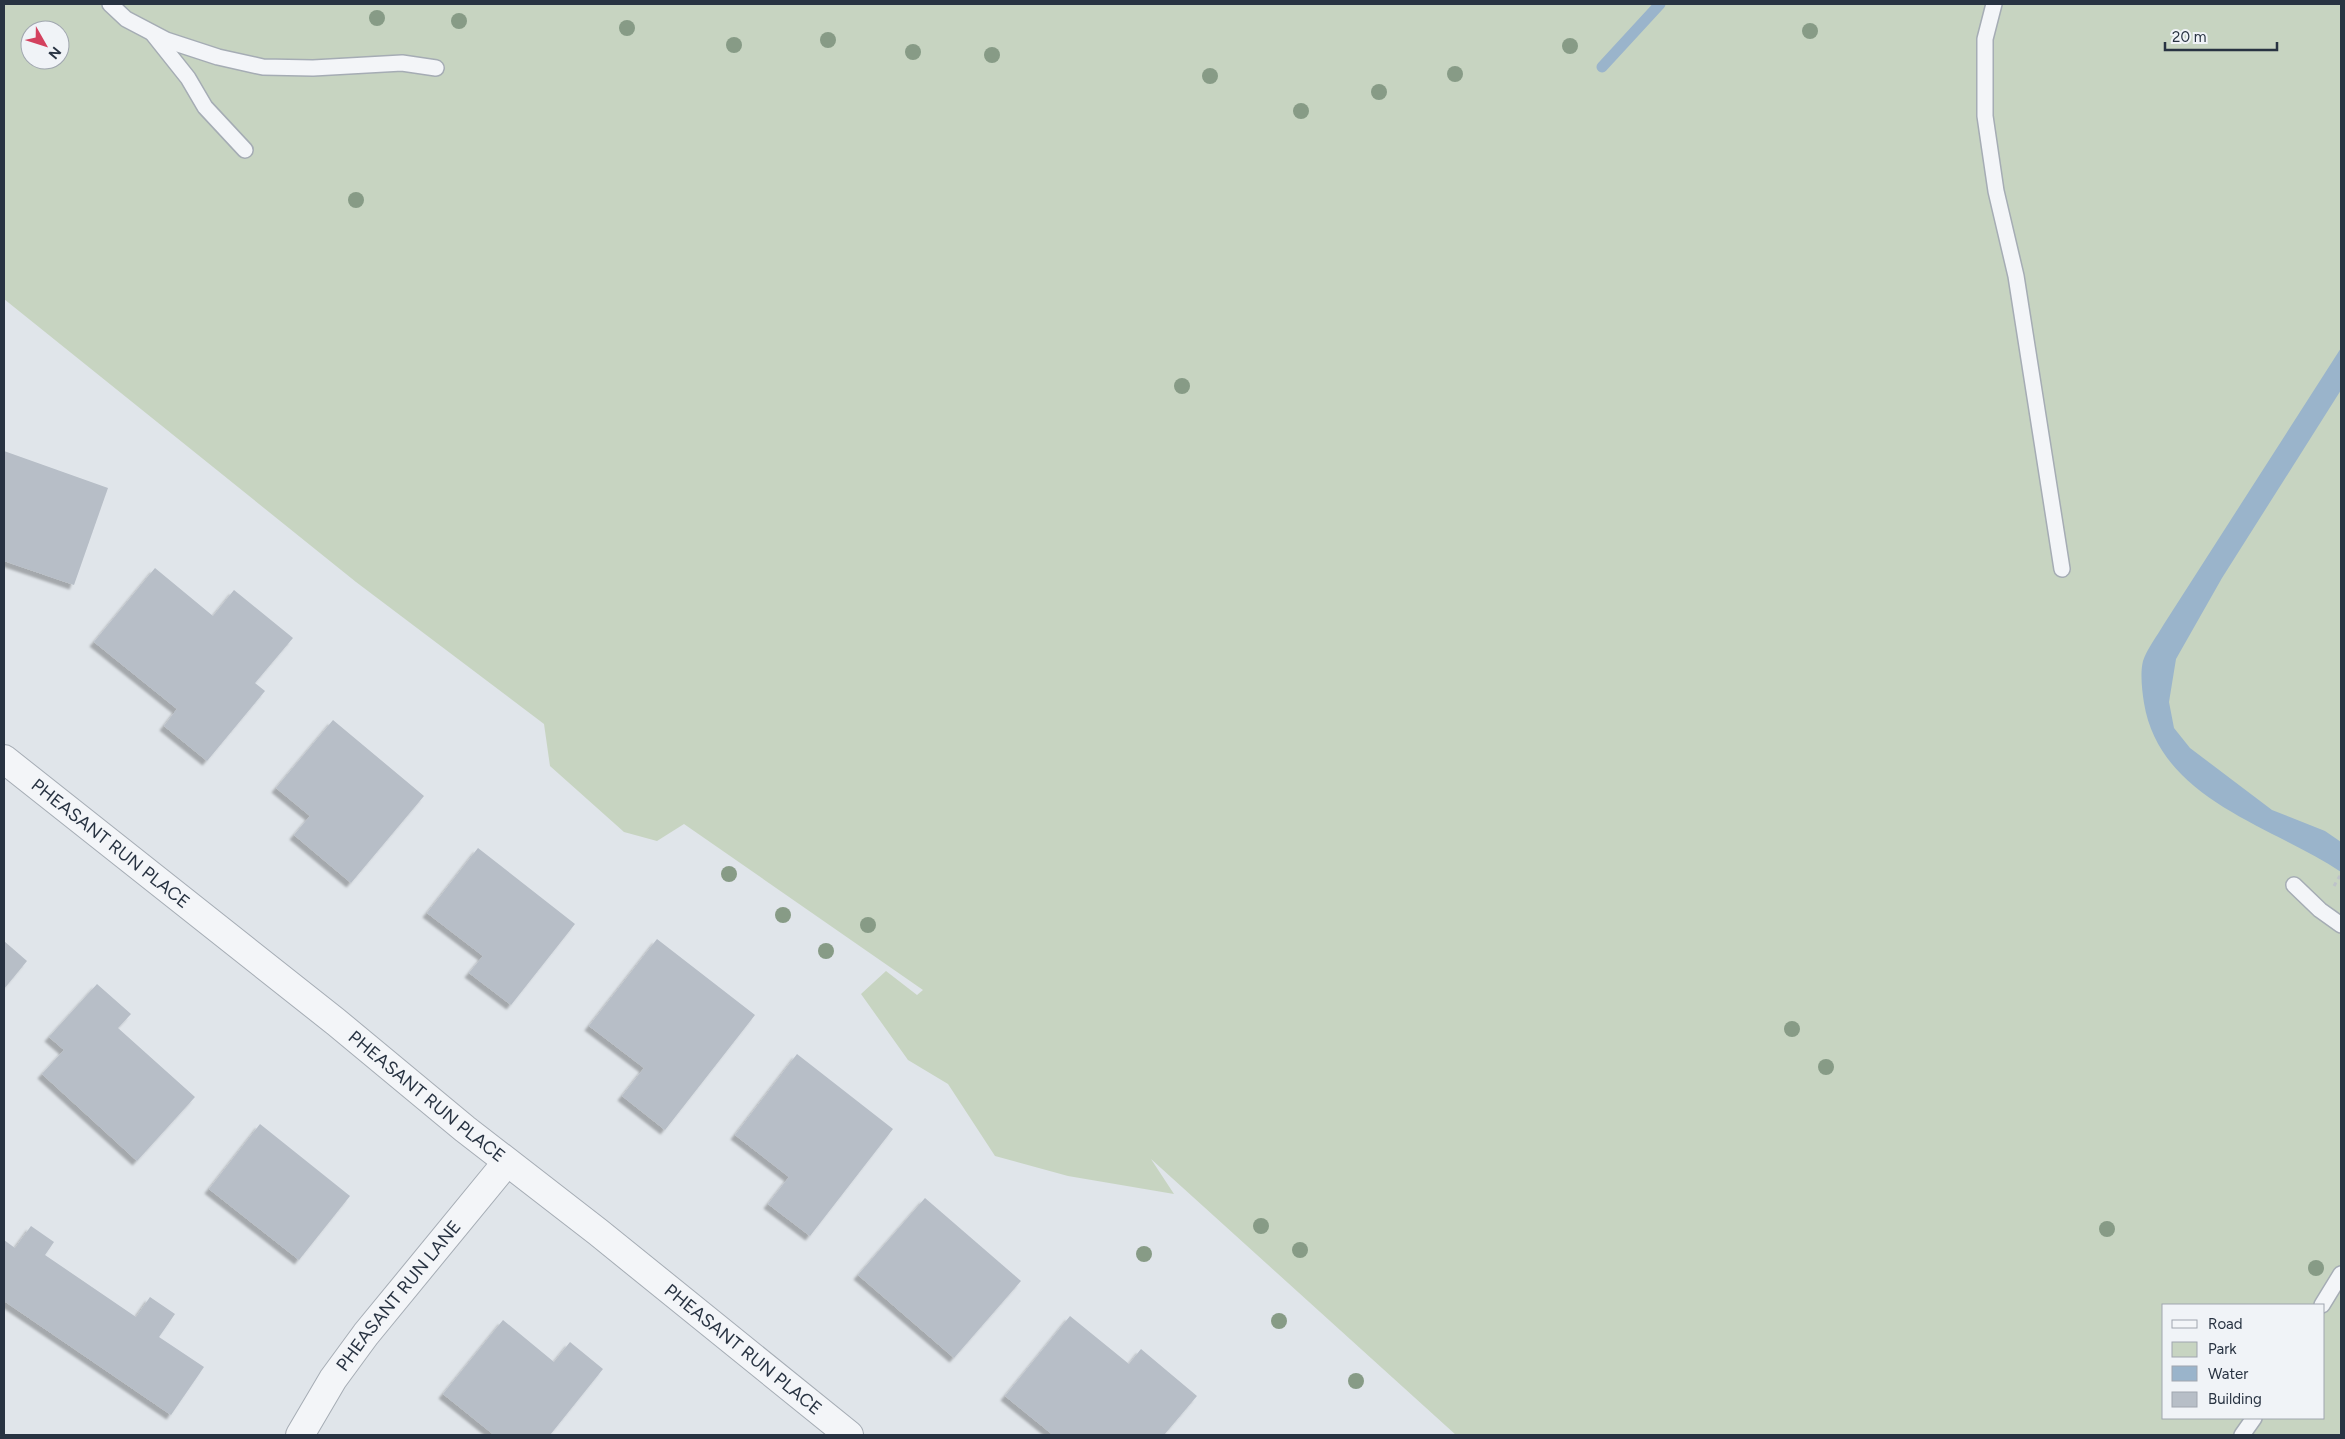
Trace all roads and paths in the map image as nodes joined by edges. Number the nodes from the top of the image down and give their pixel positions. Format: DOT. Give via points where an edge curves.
graph roads {
  1 [pos="110,4"];
  2 [pos="1994,4"];
  3 [pos="150,32"];
  4 [pos="436,68"];
  5 [pos="245,150"];
  6 [pos="2062,569"];
  7 [pos="4,759"];
  8 [pos="2294,885"];
  9 [pos="2341,925"];
  10 [pos="507,1162"];
  11 [pos="2341,1274"];
  12 [pos="2323,1304"];
  13 [pos="2253,1419"];
  14 [pos="300,1435"];
  15 [pos="849,1435"];
  16 [pos="2242,1435"];
  1 -- 3 [label="lane"];
  2 -- 6 [label="lane" via="1985,39 1985,116 1996,191 2016,276"];
  3 -- 4 [label="lane" via="218,57 263,67 313,68 402,62"];
  3 -- 5 [label="lane" via="188,78 205,107"];
  7 -- 10 [label="street, PHEASANT RUN PLACE"];
  8 -- 9 [label="lane"];
  10 -- 14 [label="street, PHEASANT RUN LANE" via="366,1334 333,1379"];
  10 -- 15 [label="street, PHEASANT RUN PLACE"];
  11 -- 12 [label="lane"];
  13 -- 16 [label="lane"];
}
